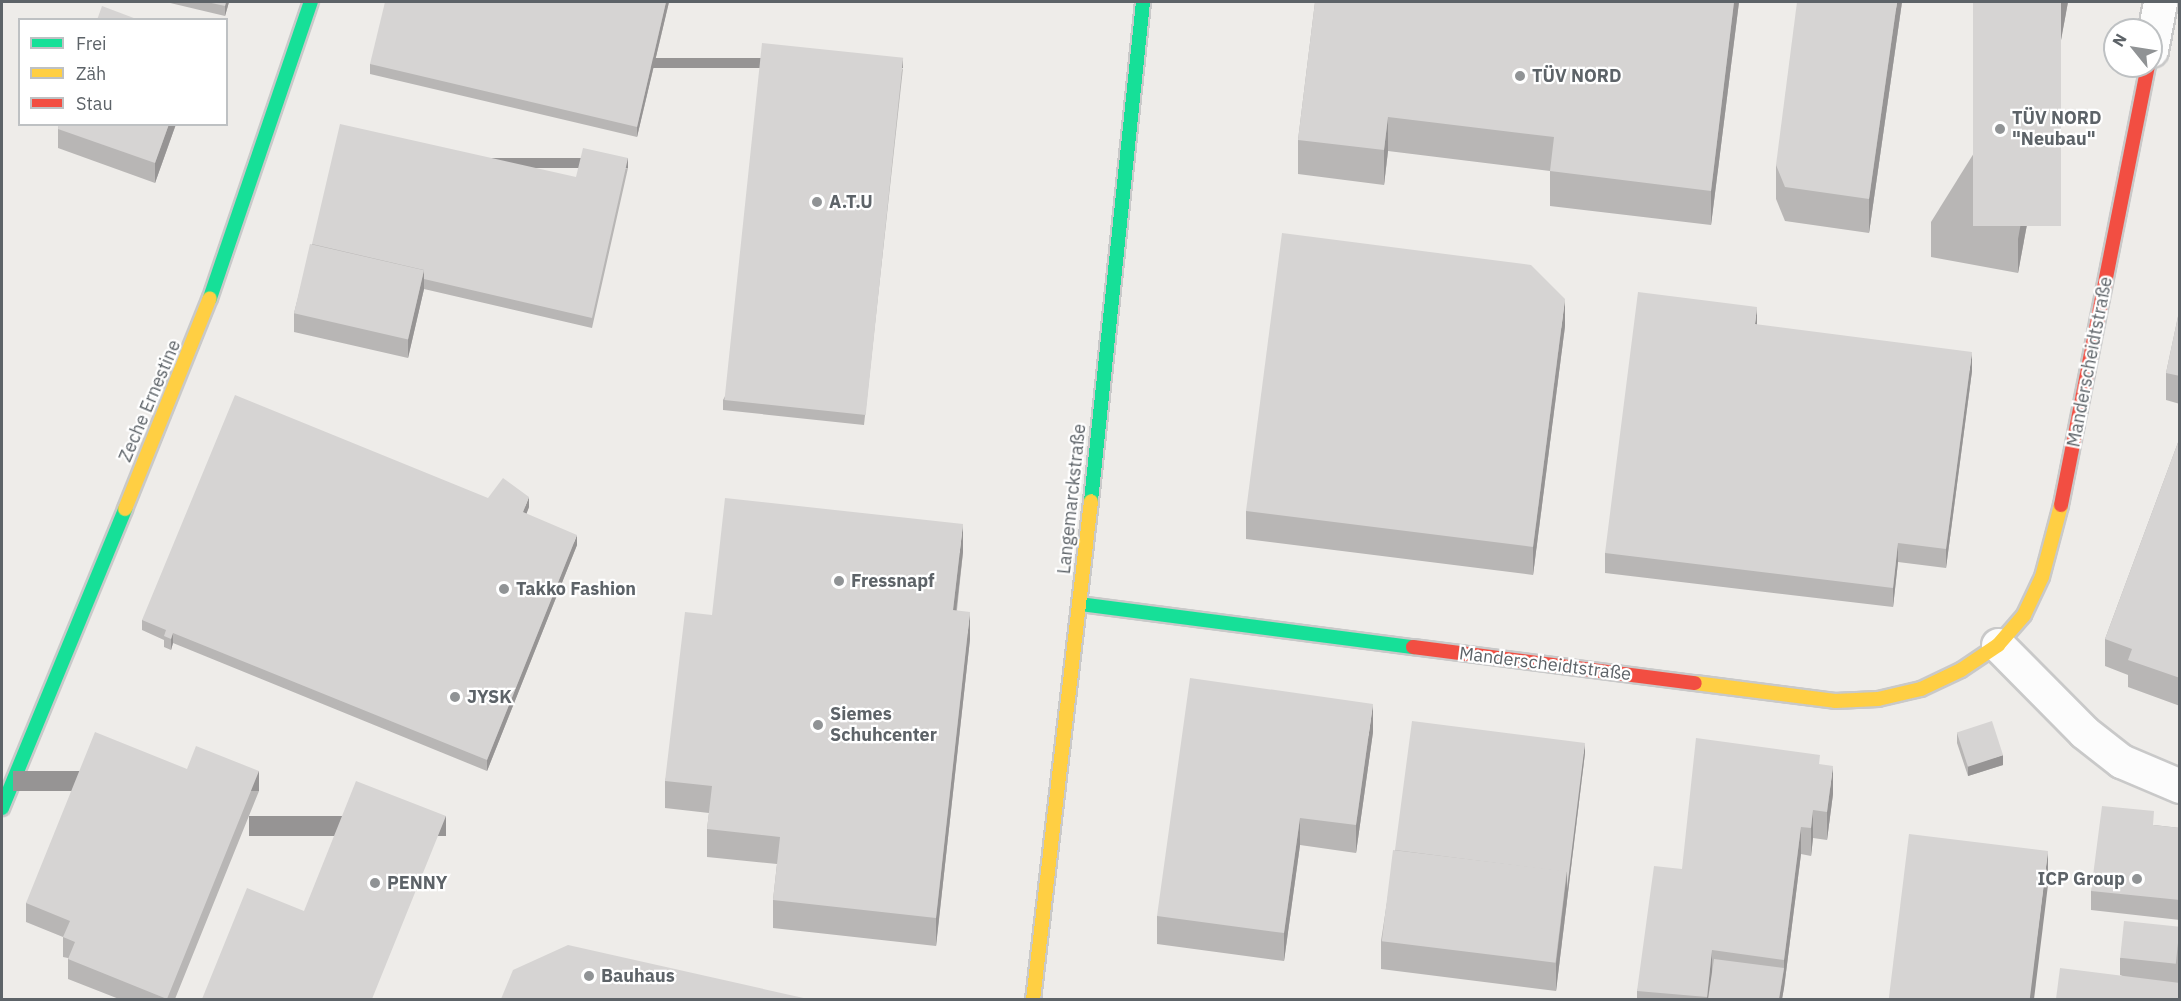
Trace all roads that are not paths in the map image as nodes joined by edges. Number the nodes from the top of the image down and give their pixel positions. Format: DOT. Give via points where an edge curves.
graph roads {
  1 [pos="311,2"];
  2 [pos="1143,2"];
  3 [pos="2160,2"];
  4 [pos="2157,18"];
  5 [pos="2146,78"];
  6 [pos="1080,604"];
  7 [pos="1998,645"];
  8 [pos="2180,786"];
  9 [pos="2,808"];
  10 [pos="1033,999"];
  1 -- 9 [label="street, Zeche Ernestine" via="200,328"];
  2 -- 6 [label="street, Langemarckstraße"];
  3 -- 4 [label="street"];
  5 -- 7 [label="street, Manderscheidtstraße" via="2056,531 2042,577 2024,615"];
  6 -- 7 [label="street, Manderscheidtstraße" via="1835,701 1878,699 1921,689 1961,670"];
  6 -- 10 [label="street, Langemarckstraße"];
  7 -- 8 [label="street" via="2084,732 2121,761"];
}
